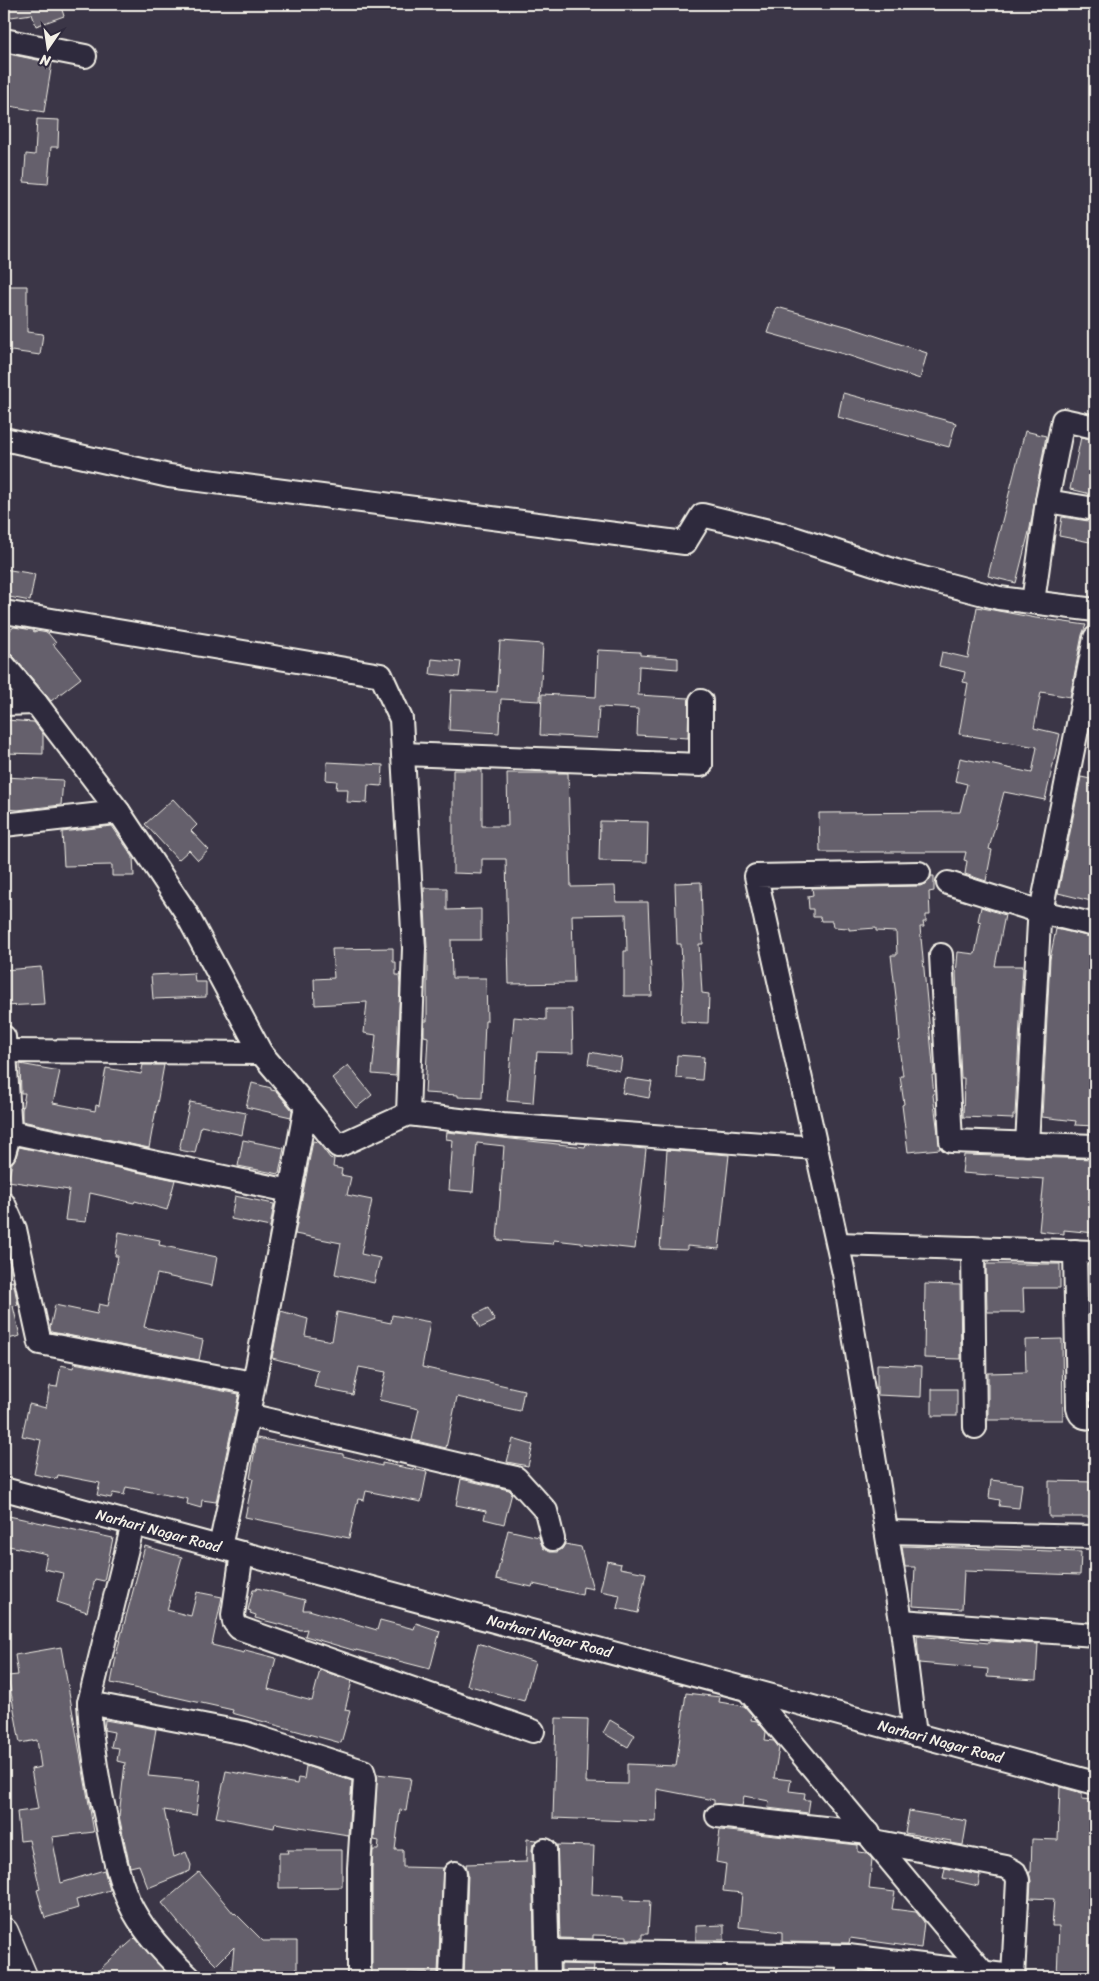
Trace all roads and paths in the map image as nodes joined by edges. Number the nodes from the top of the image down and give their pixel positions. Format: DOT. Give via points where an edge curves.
graph roads {
  1 [pos="4,40"];
  2 [pos="85,56"];
  3 [pos="1095,426"];
  4 [pos="4,440"];
  5 [pos="1047,501"];
  6 [pos="1095,509"];
  7 [pos="1033,602"];
  8 [pos="1095,610"];
  9 [pos="4,612"];
  10 [pos="1095,638"];
  11 [pos="4,665"];
  12 [pos="701,702"];
  13 [pos="36,703"];
  14 [pos="4,704"];
  15 [pos="403,754"];
  16 [pos="119,812"];
  17 [pos="4,825"];
  18 [pos="919,872"];
  19 [pos="948,883"];
  20 [pos="1041,912"];
  21 [pos="1095,925"];
  22 [pos="941,955"];
  23 [pos="4,1046"];
  24 [pos="261,1053"];
  25 [pos="306,1106"];
  26 [pos="408,1114"];
  27 [pos="7,1142"];
  28 [pos="1027,1144"];
  29 [pos="1095,1146"];
  30 [pos="816,1148"];
  31 [pos="290,1191"];
  32 [pos="4,1204"];
  33 [pos="838,1244"];
  34 [pos="973,1248"];
  35 [pos="1085,1252"];
  36 [pos="253,1383"];
  37 [pos="248,1415"];
  38 [pos="1095,1418"];
  39 [pos="975,1427"];
  40 [pos="4,1489"];
  41 [pos="133,1524"];
  42 [pos="888,1532"];
  43 [pos="1095,1537"];
  44 [pos="553,1539"];
  45 [pos="220,1547"];
  46 [pos="242,1553"];
  47 [pos="901,1621"];
  48 [pos="1095,1635"];
  49 [pos="747,1689"];
  50 [pos="88,1702"];
  51 [pos="534,1731"];
  52 [pos="915,1735"];
  53 [pos="1095,1783"];
  54 [pos="717,1816"];
  55 [pos="872,1837"];
  56 [pos="545,1850"];
  57 [pos="455,1874"];
  58 [pos="4,1932"];
  59 [pos="548,1951"];
  60 [pos="848,1966"];
  61 [pos="984,1972"];
  62 [pos="23,1977"];
  63 [pos="189,1977"];
  64 [pos="359,1977"];
  65 [pos="451,1977"];
  66 [pos="548,1977"];
  67 [pos="1013,1977"];
  1 -- 2 [label="street"];
  3 -- 5 [label="street" via="1063,420"];
  4 -- 7 [label="street" via="169,476 684,543 702,515 781,534 896,571 999,598"];
  5 -- 6 [label="street"];
  5 -- 7 [label="street"];
  7 -- 8 [label="street"];
  9 -- 15 [label="street" via="381,675 401,719"];
  10 -- 20 [label="street"];
  11 -- 13 [label="street"];
  12 -- 15 [label="street" via="701,766"];
  13 -- 14 [label="street"];
  13 -- 16 [label="street"];
  15 -- 26 [label="street" via="414,948"];
  16 -- 17 [label="street"];
  16 -- 24 [label="street" via="185,911"];
  18 -- 30 [label="street" via="756,876"];
  19 -- 20 [label="street"];
  20 -- 21 [label="street"];
  20 -- 28 [label="street"];
  22 -- 28 [label="street" via="951,1141"];
  23 -- 24 [label="street"];
  23 -- 27 [label="street"];
  24 -- 25 [label="street"];
  25 -- 26 [label="street" via="338,1146"];
  25 -- 31 [label="street"];
  26 -- 30 [label="street" via="503,1125"];
  27 -- 31 [label="street"];
  28 -- 29 [label="street"];
  30 -- 33 [label="street"];
  31 -- 36 [label="street"];
  32 -- 36 [label="street" via="15,1229 40,1343"];
  33 -- 34 [label="street"];
  33 -- 42 [label="street"];
  34 -- 35 [label="street"];
  34 -- 39 [label="street"];
  35 -- 38 [label="street" via="1078,1408 1084,1418"];
  36 -- 37 [label="street"];
  37 -- 44 [label="street" via="516,1478 546,1511"];
  37 -- 45 [label="street"];
  40 -- 41 [label="street, Narhari Nagar Road"];
  41 -- 45 [label="street, Narhari Nagar Road"];
  41 -- 50 [label="street"];
  42 -- 43 [label="street"];
  42 -- 47 [label="street"];
  45 -- 46 [label="street, Narhari Nagar Road"];
  46 -- 49 [label="street, Narhari Nagar Road"];
  46 -- 51 [label="street" via="233,1615 239,1628"];
  47 -- 48 [label="street"];
  47 -- 52 [label="street"];
  49 -- 52 [label="street, Narhari Nagar Road"];
  49 -- 55 [label="street"];
  50 -- 63 [label="street" via="100,1791 123,1886 150,1938"];
  50 -- 64 [label="street" via="245,1733 363,1771"];
  52 -- 53 [label="street, Narhari Nagar Road"];
  54 -- 55 [label="street"];
  55 -- 61 [label="street"];
  55 -- 67 [label="street" via="1016,1872"];
  56 -- 59 [label="street"];
  57 -- 65 [label="street"];
  58 -- 62 [label="main road"];
  59 -- 60 [label="street"];
  59 -- 66 [label="street"];
  60 -- 61 [label="street"];
  61 -- 67 [label="street"];
}
